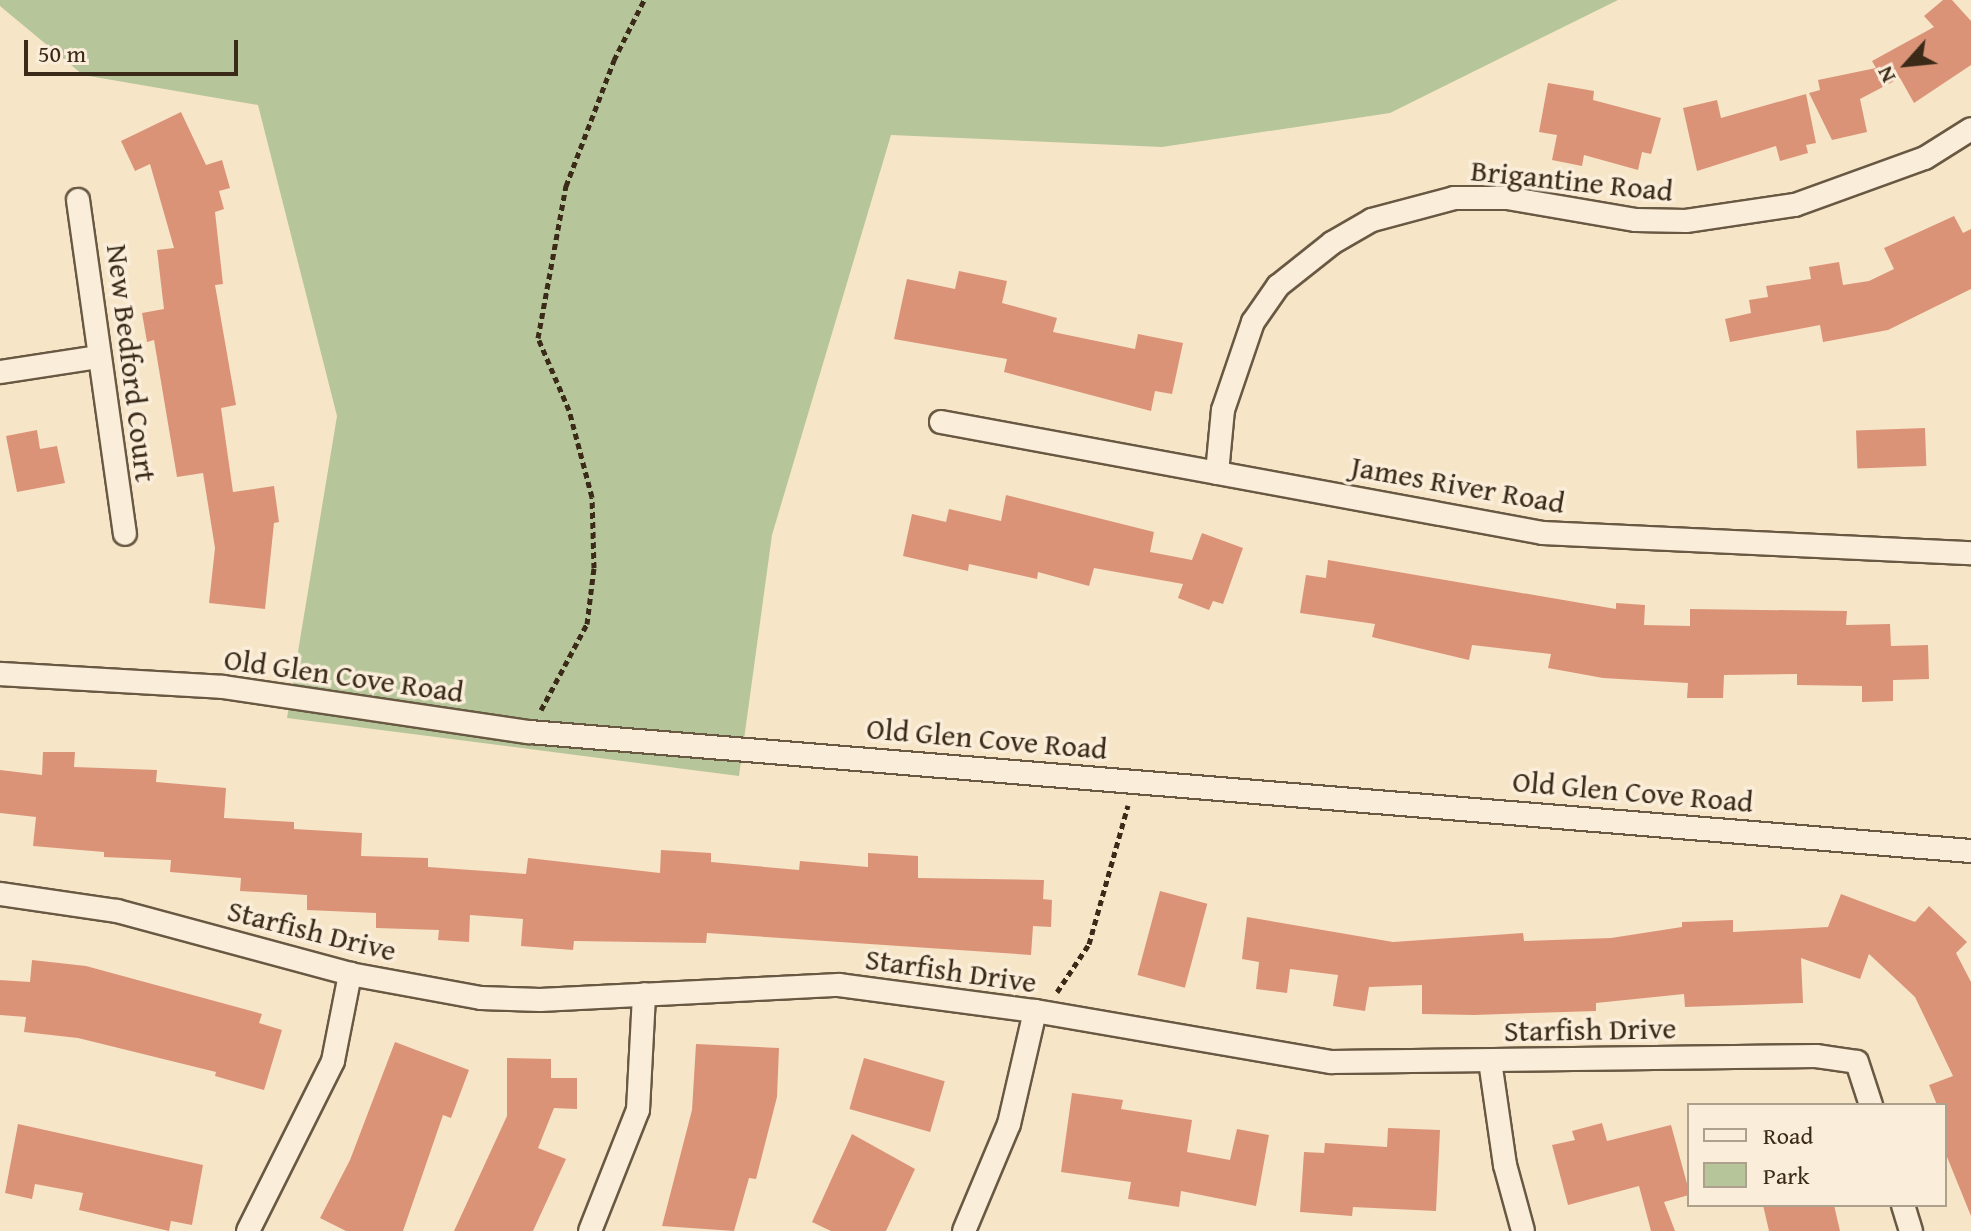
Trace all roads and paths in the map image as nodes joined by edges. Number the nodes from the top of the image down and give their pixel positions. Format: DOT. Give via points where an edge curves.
graph roads {
  1 [pos="644,0"];
  2 [pos="1971,129"];
  3 [pos="78,200"];
  4 [pos="98,357"];
  5 [pos="0,372"];
  6 [pos="941,422"];
  7 [pos="1217,473"];
  8 [pos="125,534"];
  9 [pos="1971,553"];
  10 [pos="0,674"];
  11 [pos="529,732"];
  12 [pos="1135,781"];
  13 [pos="1971,851"];
  14 [pos="0,894"];
  15 [pos="350,974"];
  16 [pos="644,994"];
  17 [pos="1035,1011"];
  18 [pos="1490,1061"];
  19 [pos="1870,1103"];
  20 [pos="1904,1207"];
  21 [pos="248,1231"];
  22 [pos="590,1231"];
  23 [pos="964,1231"];
  24 [pos="1523,1231"];
  25 [pos="1911,1231"];
  1 -- 11 [label="path" via="614,60 566,186 538,338 569,410 592,497 594,568 587,624"];
  2 -- 7 [label="street, Brigantine Road" via="1925,158 1795,205 1686,221 1636,220 1507,198 1454,198 1372,220 1332,243 1278,286 1253,322 1223,410"];
  3 -- 4 [label="street, New Bedford Court" via="89,249"];
  4 -- 5 [label="street"];
  4 -- 8 [label="street, New Bedford Court"];
  6 -- 7 [label="street, James River Road"];
  7 -- 9 [label="street, James River Road" via="1543,533"];
  10 -- 11 [label="street, Old Glen Cove Road" via="223,687"];
  11 -- 12 [label="street, Old Glen Cove Road"];
  12 -- 13 [label="street, Old Glen Cove Road"];
  12 -- 17 [label="path" via="1089,944 1062,988"];
  14 -- 15 [label="street, Starfish Drive" via="117,911"];
  15 -- 16 [label="street, Starfish Drive" via="481,998"];
  15 -- 21 [label="street" via="333,1061"];
  16 -- 17 [label="street, Starfish Drive" via="839,985"];
  16 -- 22 [label="street" via="638,1110"];
  17 -- 18 [label="street, Starfish Drive" via="1331,1062"];
  17 -- 23 [label="street" via="1009,1124"];
  18 -- 19 [label="street, Starfish Drive" via="1816,1056 1857,1062"];
  18 -- 24 [label="street" via="1505,1165"];
  20 -- 25 [label="street"];
}
